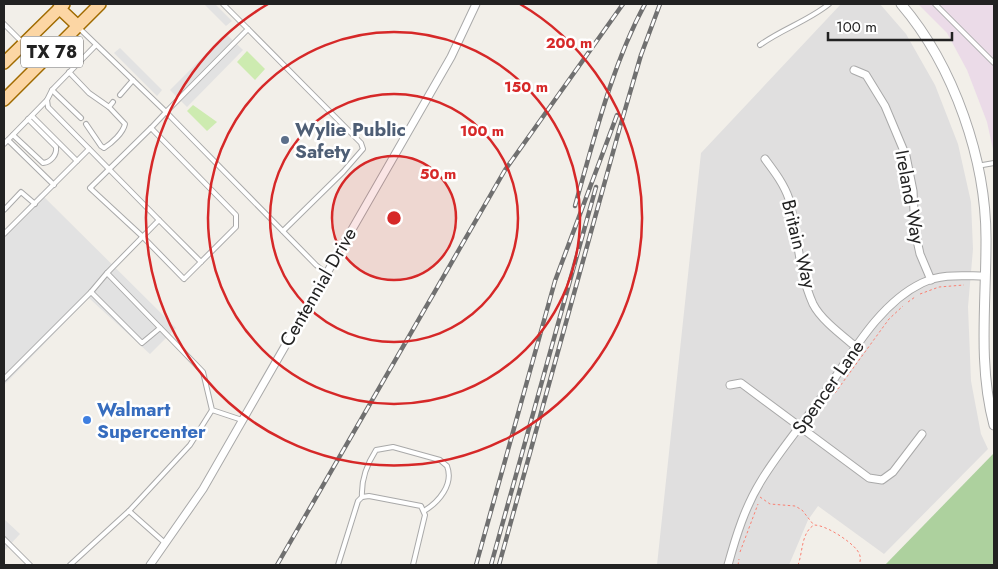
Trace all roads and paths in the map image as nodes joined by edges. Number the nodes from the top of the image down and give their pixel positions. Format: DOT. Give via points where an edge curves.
graph roads {
  1 [pos="100,4"];
  2 [pos="223,4"];
  3 [pos="476,4"];
  4 [pos="829,4"];
  5 [pos="900,4"];
  6 [pos="935,4"];
  7 [pos="61,6"];
  8 [pos="4,24"];
  9 [pos="78,26"];
  10 [pos="248,28"];
  11 [pos="24,43"];
  12 [pos="96,45"];
  13 [pos="760,45"];
  14 [pos="4,63"];
  15 [pos="994,63"];
  16 [pos="854,70"];
  17 [pos="69,72"];
  18 [pos="133,80"];
  19 [pos="52,90"];
  20 [pos="120,95"];
  21 [pos="4,100"];
  22 [pos="47,100"];
  23 [pos="114,102"];
  24 [pos="109,106"];
  25 [pos="166,112"];
  26 [pos="30,117"];
  27 [pos="81,118"];
  28 [pos="86,124"];
  29 [pos="151,128"];
  30 [pos="12,136"];
  31 [pos="8,140"];
  32 [pos="4,144"];
  33 [pos="89,149"];
  34 [pos="765,159"];
  35 [pos="77,161"];
  36 [pos="994,163"];
  37 [pos="977,166"];
  38 [pos="109,170"];
  39 [pos="54,184"];
  40 [pos="35,204"];
  41 [pos="4,210"];
  42 [pos="159,220"];
  43 [pos="283,231"];
  44 [pos="4,234"];
  45 [pos="143,237"];
  46 [pos="201,262"];
  47 [pos="107,273"];
  48 [pos="326,273"];
  49 [pos="988,273"];
  50 [pos="931,280"];
  51 [pos="964,285"];
  52 [pos="91,292"];
  53 [pos="160,328"];
  54 [pos="856,348"];
  55 [pos="990,372"];
  56 [pos="4,379"];
  57 [pos="730,385"];
  58 [pos="831,399"];
  59 [pos="212,410"];
  60 [pos="242,420"];
  61 [pos="994,425"];
  62 [pos="800,426"];
  63 [pos="922,434"];
  64 [pos="761,494"];
  65 [pos="362,496"];
  66 [pos="760,496"];
  67 [pos="129,511"];
  68 [pos="424,511"];
  69 [pos="814,525"];
  70 [pos="4,539"];
  71 [pos="165,543"];
  72 [pos="740,553"];
  73 [pos="739,558"];
  74 [pos="30,565"];
  75 [pos="70,565"];
  76 [pos="150,565"];
  77 [pos="338,565"];
  78 [pos="413,565"];
  79 [pos="728,565"];
  80 [pos="738,565"];
  81 [pos="798,565"];
  82 [pos="859,565"];
  1 -- 9 [label="main road, TX 78"];
  2 -- 10 [label="lane"];
  3 -- 48 [label="street, Centennial Drive" via="451,56"];
  4 -- 13 [label="lane"];
  5 -- 37 [label="street" via="921,29 950,84"];
  6 -- 15 [label="lane"];
  7 -- 9 [label="main road"];
  7 -- 11 [label="main road, TX 78"];
  8 -- 11 [label="lane"];
  9 -- 12 [label="lane"];
  9 -- 21 [label="main road, TX 78"];
  10 -- 25 [label="lane"];
  10 -- 43 [label="lane" via="362,144 363,149"];
  11 -- 14 [label="main road, TX 78"];
  12 -- 17 [label="lane"];
  12 -- 18 [label="lane"];
  16 -- 50 [label="street, Ireland Way" via="866,75 906,156 913,191 915,231"];
  17 -- 19 [label="lane"];
  17 -- 24 [label="lane" via="89,93"];
  18 -- 20 [label="lane"];
  18 -- 25 [label="lane"];
  19 -- 22 [label="lane"];
  19 -- 27 [label="lane"];
  22 -- 26 [label="lane"];
  22 -- 33 [label="lane" via="48,107"];
  23 -- 24 [label="lane"];
  24 -- 28 [label="lane" via="125,124 109,145 101,146"];
  25 -- 29 [label="lane"];
  25 -- 43 [label="lane"];
  26 -- 30 [label="lane"];
  26 -- 30 [label="lane" via="56,147 55,155 44,163"];
  26 -- 35 [label="lane"];
  29 -- 38 [label="lane"];
  29 -- 46 [label="lane" via="236,215 236,227"];
  30 -- 31 [label="lane"];
  31 -- 32 [label="lane"];
  31 -- 39 [label="lane"];
  33 -- 35 [label="lane"];
  33 -- 38 [label="lane"];
  34 -- 54 [label="street, Britain Way" via="781,180 788,198 803,271 814,304 832,327"];
  35 -- 39 [label="lane"];
  36 -- 37 [label="lane"];
  37 -- 49 [label="street" via="984,204"];
  38 -- 42 [label="lane"];
  38 -- 45 [label="lane" via="90,188"];
  39 -- 40 [label="lane"];
  40 -- 41 [label="lane" via="21,192"];
  40 -- 44 [label="lane"];
  42 -- 45 [label="lane"];
  42 -- 46 [label="lane"];
  43 -- 48 [label="lane"];
  45 -- 46 [label="lane" via="184,279"];
  45 -- 47 [label="lane"];
  47 -- 52 [label="lane"];
  47 -- 53 [label="lane"];
  48 -- 60 [label="street, Centennial Drive"];
  49 -- 50 [label="street, Spencer Lane" via="948,275"];
  49 -- 55 [label="street" via="984,344"];
  50 -- 54 [label="street, Spencer Lane" via="893,302"];
  51 -- 58 [label="path" via="931,290 906,303 889,320"];
  52 -- 53 [label="lane" via="142,343"];
  52 -- 56 [label="lane"];
  53 -- 59 [label="lane" via="203,372"];
  54 -- 62 [label="street, Spencer Lane"];
  55 -- 61 [label="street" via="990,411"];
  57 -- 62 [label="street" via="741,383"];
  59 -- 60 [label="lane"];
  59 -- 67 [label="lane" via="190,445"];
  60 -- 71 [label="street, Centennial Drive" via="203,488"];
  62 -- 63 [label="street" via="869,478 882,480 893,472"];
  62 -- 79 [label="street, Spencer Lane" via="761,481 737,530"];
  64 -- 66 [label="path"];
  65 -- 68 [label="lane" via="421,506"];
  65 -- 68 [label="lane" via="363,481 372,456 376,450 393,448 440,460 447,466 448,478 442,496"];
  65 -- 77 [label="lane"];
  66 -- 69 [label="path" via="770,504 795,506"];
  66 -- 72 [label="path"];
  67 -- 71 [label="lane"];
  67 -- 75 [label="lane"];
  68 -- 78 [label="lane"];
  69 -- 81 [label="path" via="806,532"];
  69 -- 82 [label="path" via="828,528 856,549"];
  70 -- 74 [label="lane"];
  71 -- 76 [label="street, Centennial Drive"];
  73 -- 80 [label="path"];
}
